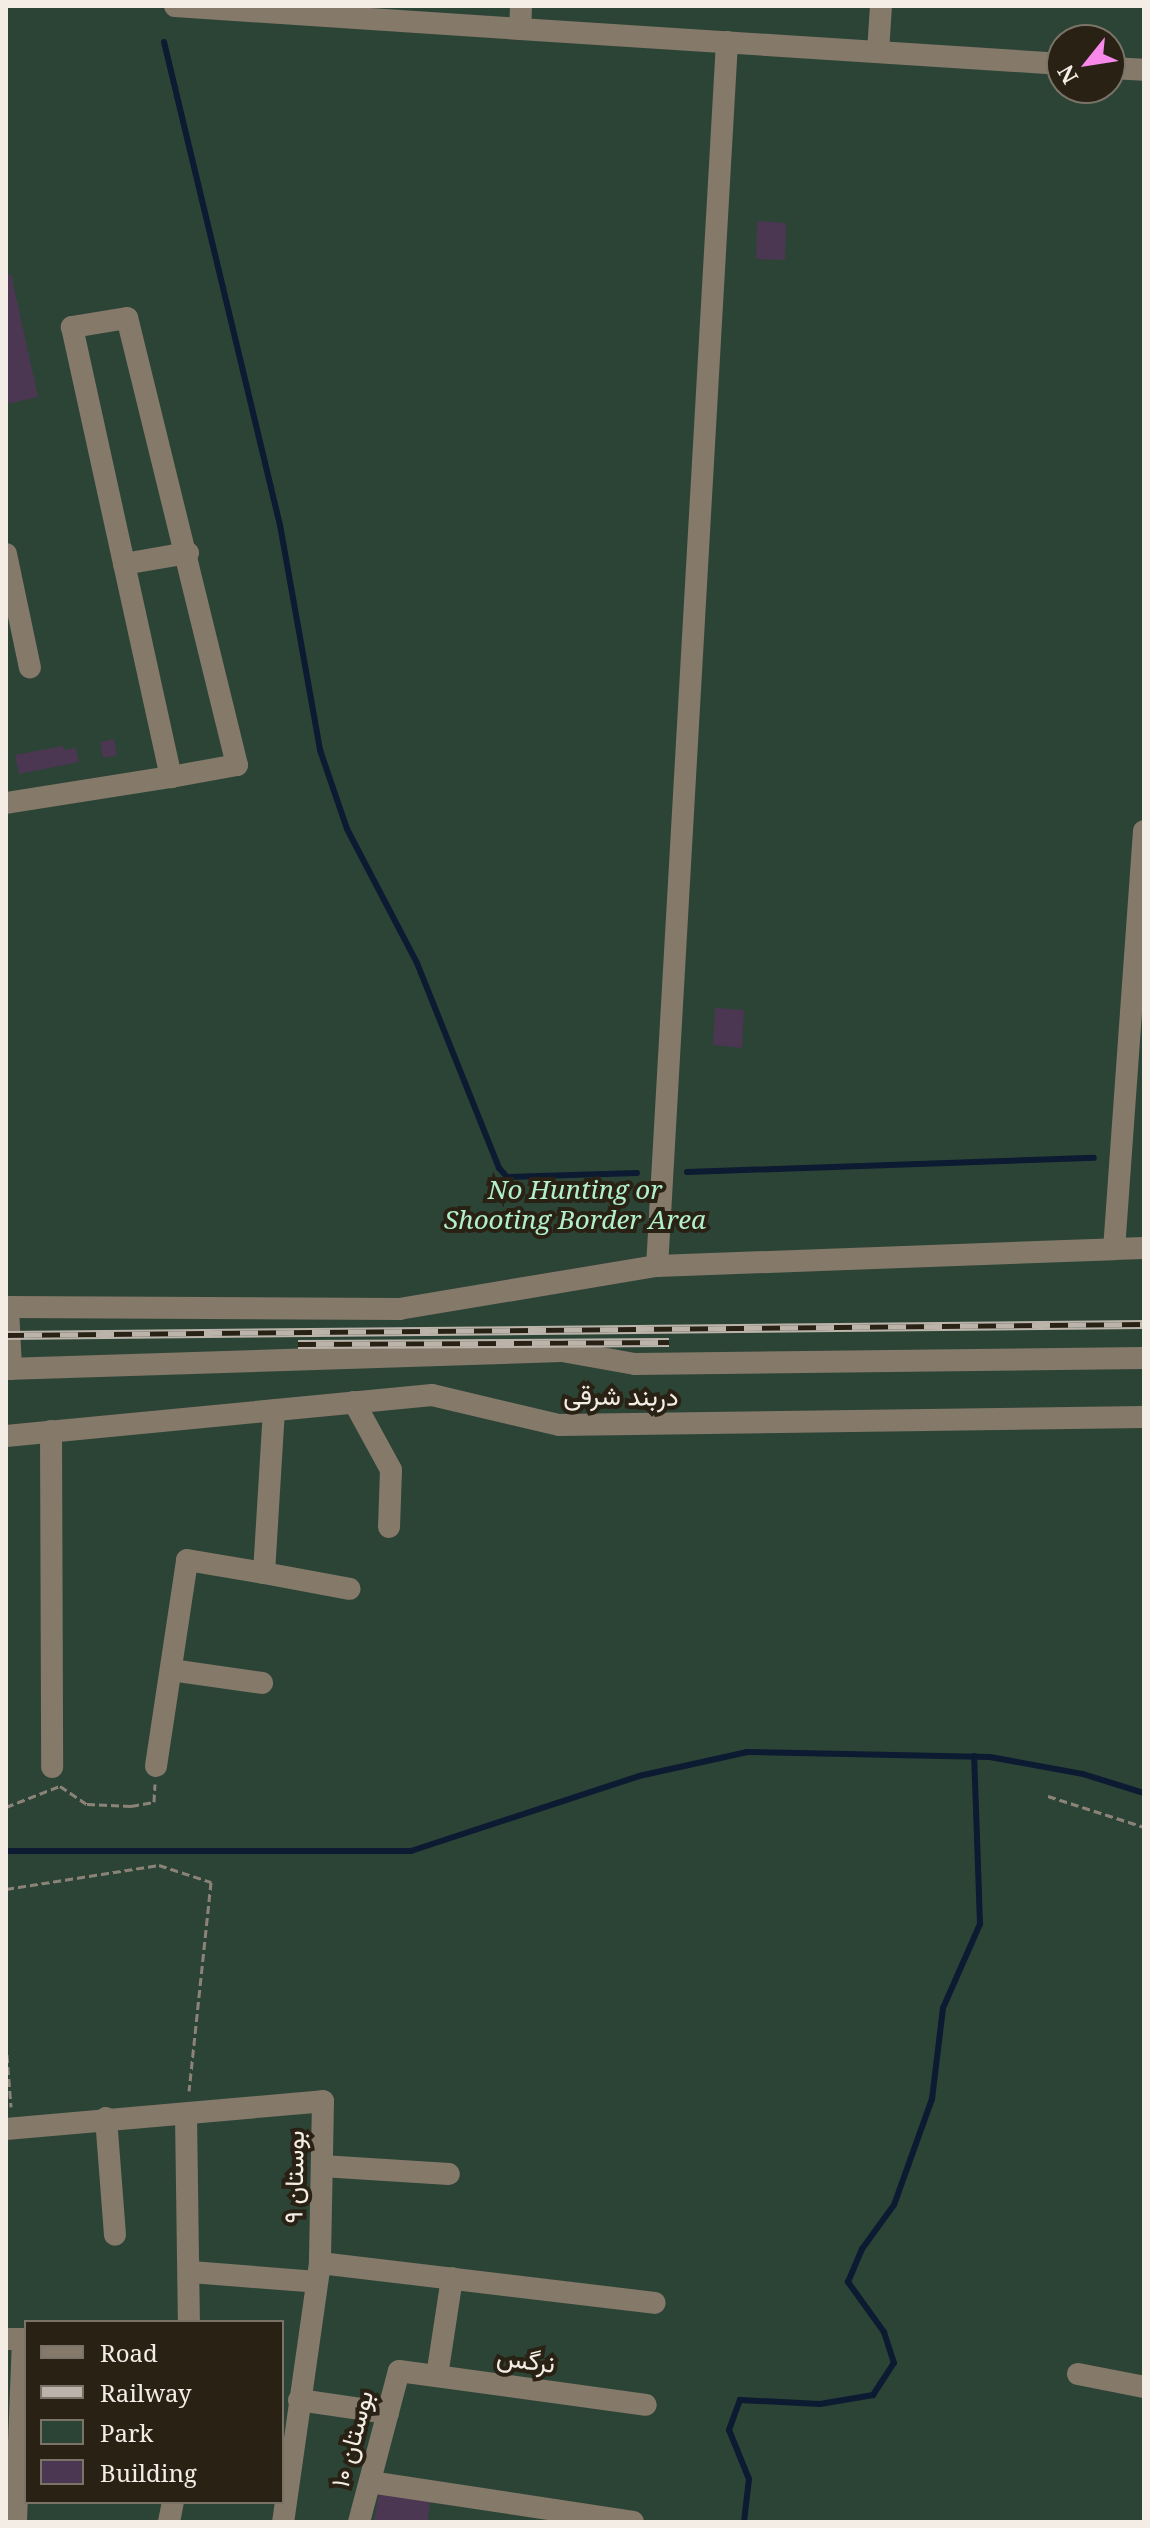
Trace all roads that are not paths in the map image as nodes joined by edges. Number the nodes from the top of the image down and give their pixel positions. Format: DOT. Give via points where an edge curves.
graph roads {
  1 [pos="175,6"];
  2 [pos="881,6"];
  3 [pos="521,17"];
  4 [pos="727,42"];
  5 [pos="878,52"];
  6 [pos="1046,63"];
  7 [pos="188,553"];
  8 [pos="6,554"];
  9 [pos="124,564"];
  10 [pos="30,668"];
  11 [pos="171,777"];
  12 [pos="6,803"];
  13 [pos="1144,831"];
  14 [pos="1144,1248"];
  15 [pos="1114,1249"];
  16 [pos="657,1266"];
  17 [pos="7,1307"];
  18 [pos="1144,1358"];
  19 [pos="8,1369"];
  20 [pos="354,1402"];
  21 [pos="274,1410"];
  22 [pos="1144,1417"];
  23 [pos="51,1431"];
  24 [pos="6,1436"];
  25 [pos="389,1527"];
  26 [pos="264,1573"];
  27 [pos="350,1589"];
  28 [pos="171,1670"];
  29 [pos="262,1683"];
  30 [pos="156,1766"];
  31 [pos="52,1767"];
  32 [pos="186,2114"];
  33 [pos="106,2118"];
  34 [pos="9,2129"];
  35 [pos="322,2166"];
  36 [pos="449,2174"];
  37 [pos="115,2235"];
  38 [pos="191,2272"];
  39 [pos="318,2272"];
  40 [pos="452,2278"];
  41 [pos="655,2303"];
  42 [pos="189,2320"];
  43 [pos="14,2339"];
  44 [pos="399,2371"];
  45 [pos="1078,2374"];
  46 [pos="437,2376"];
  47 [pos="1144,2387"];
  48 [pos="299,2400"];
  49 [pos="646,2405"];
  50 [pos="388,2413"];
  51 [pos="370,2482"];
  52 [pos="16,2522"];
  53 [pos="283,2522"];
  54 [pos="359,2522"];
  55 [pos="633,2522"];
  1 -- 3 [label="street"];
  2 -- 5 [label="street"];
  3 -- 4 [label="street"];
  4 -- 5 [label="street"];
  4 -- 16 [label="street"];
  5 -- 6 [label="street"];
  7 -- 9 [label="street"];
  7 -- 9 [label="street" via="127,318 72,327"];
  7 -- 11 [label="street" via="237,765"];
  8 -- 10 [label="street"];
  9 -- 11 [label="street"];
  11 -- 12 [label="street"];
  13 -- 15 [label="street"];
  14 -- 15 [label="street"];
  15 -- 16 [label="street"];
  16 -- 17 [label="street" via="399,1309"];
  17 -- 19 [label="street"];
  18 -- 19 [label="street" via="635,1364 562,1351"];
  20 -- 21 [label="street, دربند شرقی"];
  20 -- 22 [label="street, دربند شرقی" via="432,1395 559,1425"];
  20 -- 25 [label="street" via="391,1470"];
  21 -- 23 [label="street, دربند شرقی"];
  21 -- 26 [label="street"];
  23 -- 24 [label="street, دربند شرقی"];
  23 -- 31 [label="street"];
  26 -- 27 [label="street"];
  26 -- 28 [label="street" via="187,1560"];
  28 -- 29 [label="street"];
  28 -- 30 [label="street"];
  32 -- 33 [label="street, بوستان ۹"];
  32 -- 35 [label="street, بوستان ۹" via="323,2101"];
  32 -- 38 [label="street"];
  33 -- 34 [label="street, بوستان ۹"];
  33 -- 37 [label="street"];
  35 -- 36 [label="street"];
  35 -- 39 [label="street, بوستان ۹"];
  38 -- 39 [label="street"];
  38 -- 42 [label="street"];
  39 -- 40 [label="street"];
  39 -- 48 [label="street, بوستان ۹"];
  40 -- 41 [label="street"];
  40 -- 46 [label="street"];
  43 -- 52 [label="street"];
  44 -- 46 [label="street, نرگس"];
  44 -- 50 [label="street, بوستان ۱۰"];
  45 -- 47 [label="street"];
  46 -- 49 [label="street, نرگس"];
  48 -- 50 [label="street"];
  48 -- 53 [label="street, بوستان ۹"];
  50 -- 51 [label="street, بوستان ۱۰"];
  51 -- 54 [label="street, بوستان ۱۰"];
  51 -- 55 [label="street"];
}
